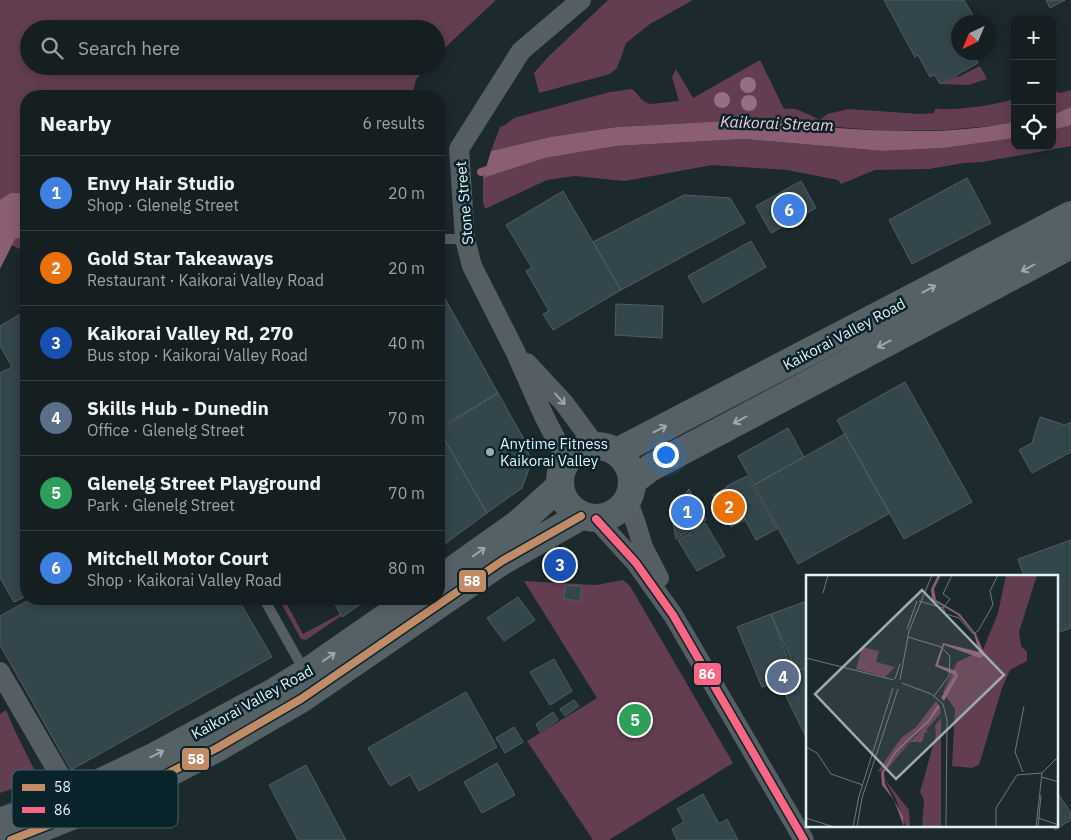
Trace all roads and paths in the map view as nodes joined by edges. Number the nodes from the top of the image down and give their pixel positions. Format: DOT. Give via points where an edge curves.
graph roads {
  1 [pos="582,0"];
  2 [pos="1071,215"];
  3 [pos="445,238"];
  4 [pos="464,239"];
  5 [pos="1071,246"];
  6 [pos="515,350"];
  7 [pos="606,449"];
  8 [pos="563,473"];
  9 [pos="631,491"];
  10 [pos="589,517"];
  11 [pos="445,576"];
  12 [pos="445,600"];
  13 [pos="267,605"];
  14 [pos="403,605"];
  15 [pos="438,605"];
  16 [pos="673,614"];
  17 [pos="0,672"];
  18 [pos="306,673"];
  19 [pos="57,770"];
  20 [pos="126,770"];
  21 [pos="174,770"];
  22 [pos="12,818"];
  23 [pos="0,822"];
  24 [pos="41,828"];
  25 [pos="11,840"];
  26 [pos="804,840"];
  1 -- 4 [label="street, Stone Street" via="521,51 460,149"];
  7 -- 2 [label="main road, Kaikorai Valley Road, one-way"];
  3 -- 4 [label="lane"];
  4 -- 6 [label="street, Stone Street" via="472,266"];
  5 -- 9 [label="main road, Kaikorai Valley Road, one-way" via="650,468"];
  6 -- 7 [label="street, Stone Street, one-way"];
  6 -- 8 [label="street, Stone Street" via="544,416"];
  7 -- 8 [label="main road, Kaikorai Valley Road" via="584,448 574,453"];
  7 -- 9 [label="main road" via="625,460 631,470"];
  8 -- 10 [label="main road" via="562,495 567,504"];
  11 -- 8 [label="main road, Kaikorai Valley Road, one-way" via="519,523"];
  9 -- 10 [label="main road, Kaikorai Valley Road" via="619,511 608,517"];
  9 -- 16 [label="street" via="643,547"];
  10 -- 12 [label="main road, Kaikorai Valley Road" via="502,561"];
  10 -- 16 [label="street" via="636,563"];
  13 -- 18 [label="lane"];
  18 -- 14 [label="main road, Kaikorai Valley Road, one-way"];
  15 -- 21 [label="main road, Kaikorai Valley Road" via="301,699"];
  16 -- 26 [label="street"];
  17 -- 19 [label="street"];
  20 -- 18 [label="main road, Kaikorai Valley Road, one-way"];
  22 -- 23 [label="main road, Kaikorai Valley Road"];
  24 -- 25 [label="main road, Kaikorai Valley Road"];
}
